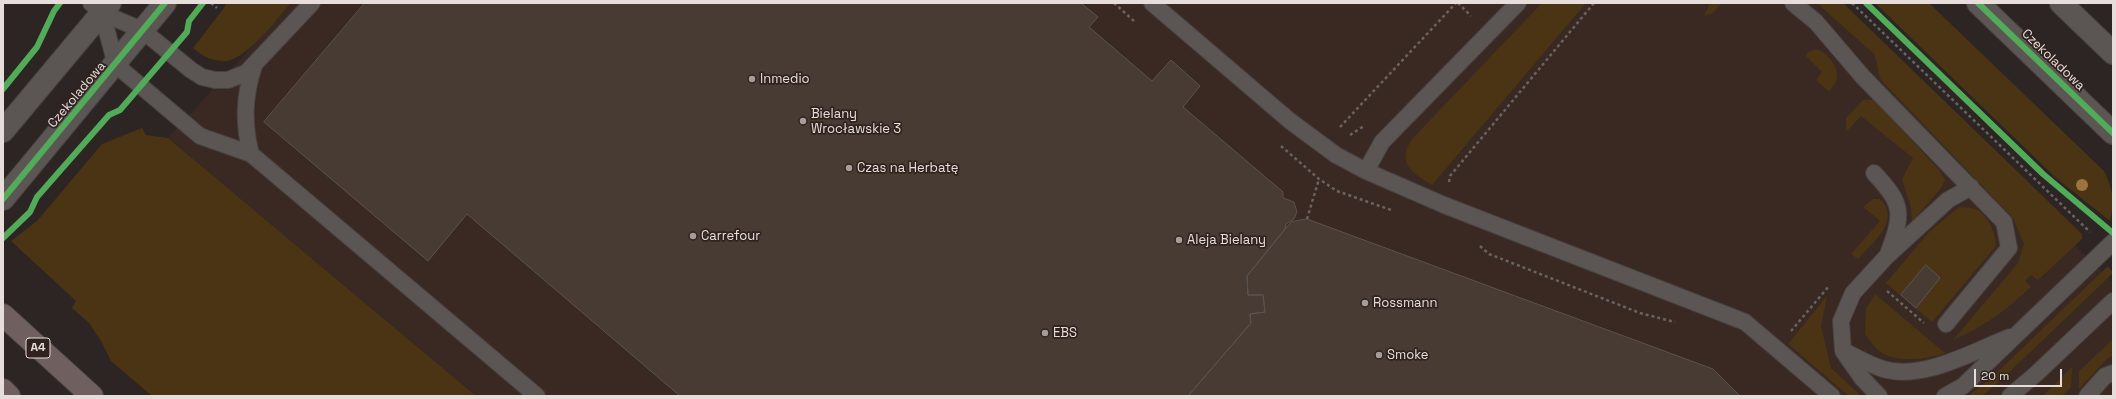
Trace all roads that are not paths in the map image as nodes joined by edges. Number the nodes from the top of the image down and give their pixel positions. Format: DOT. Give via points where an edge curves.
graph roads {
  1 [pos="165,3"];
  2 [pos="312,3"];
  3 [pos="1152,3"];
  4 [pos="1518,3"];
  5 [pos="1793,3"];
  6 [pos="1978,3"];
  7 [pos="2061,3"];
  8 [pos="101,6"];
  9 [pos="142,30"];
  10 [pos="2113,52"];
  11 [pos="116,65"];
  12 [pos="254,66"];
  13 [pos="3,132"];
  14 [pos="2113,133"];
  15 [pos="251,154"];
  16 [pos="1366,171"];
  17 [pos="1874,173"];
  18 [pos="1971,187"];
  19 [pos="3,199"];
  20 [pos="2113,242"];
  21 [pos="1887,256"];
  22 [pos="2113,301"];
  23 [pos="3,315"];
  24 [pos="1946,324"];
  25 [pos="2017,334"];
  26 [pos="1843,351"];
  27 [pos="2113,373"];
  28 [pos="3,390"];
  29 [pos="9,396"];
  30 [pos="92,396"];
  31 [pos="537,396"];
  32 [pos="1832,396"];
  33 [pos="1879,396"];
  34 [pos="1945,396"];
  35 [pos="2010,396"];
  36 [pos="2086,396"];
  1 -- 9 [label="street, Czekoladowa"];
  2 -- 12 [label="lane"];
  3 -- 16 [label="lane" via="1313,140"];
  4 -- 16 [label="lane" via="1382,142"];
  5 -- 18 [label="lane" via="1816,22 1863,77"];
  6 -- 14 [label="street, Czekoladowa"];
  7 -- 10 [label="street"];
  8 -- 9 [label="lane"];
  8 -- 11 [label="lane"];
  8 -- 13 [label="street"];
  9 -- 11 [label="street, Czekoladowa"];
  9 -- 12 [label="lane" via="202,77 228,80 242,75"];
  11 -- 15 [label="lane" via="200,136"];
  11 -- 19 [label="street, Czekoladowa"];
  12 -- 15 [label="lane" via="246,93 245,108"];
  15 -- 31 [label="lane"];
  16 -- 32 [label="lane" via="1745,322"];
  17 -- 21 [label="lane" via="1898,203 1899,226"];
  18 -- 21 [label="lane" via="1948,200"];
  18 -- 24 [label="lane" via="2004,222 2010,248"];
  20 -- 25 [label="lane"];
  21 -- 26 [label="lane" via="1853,293 1841,321"];
  22 -- 35 [label="lane"];
  23 -- 30 [label="highway, A4"];
  25 -- 26 [label="lane" via="1917,372 1884,369"];
  25 -- 34 [label="lane" via="1963,386"];
  26 -- 33 [label="lane" via="1862,378"];
  27 -- 36 [label="lane" via="2105,376"];
  28 -- 29 [label="highway"];
}
